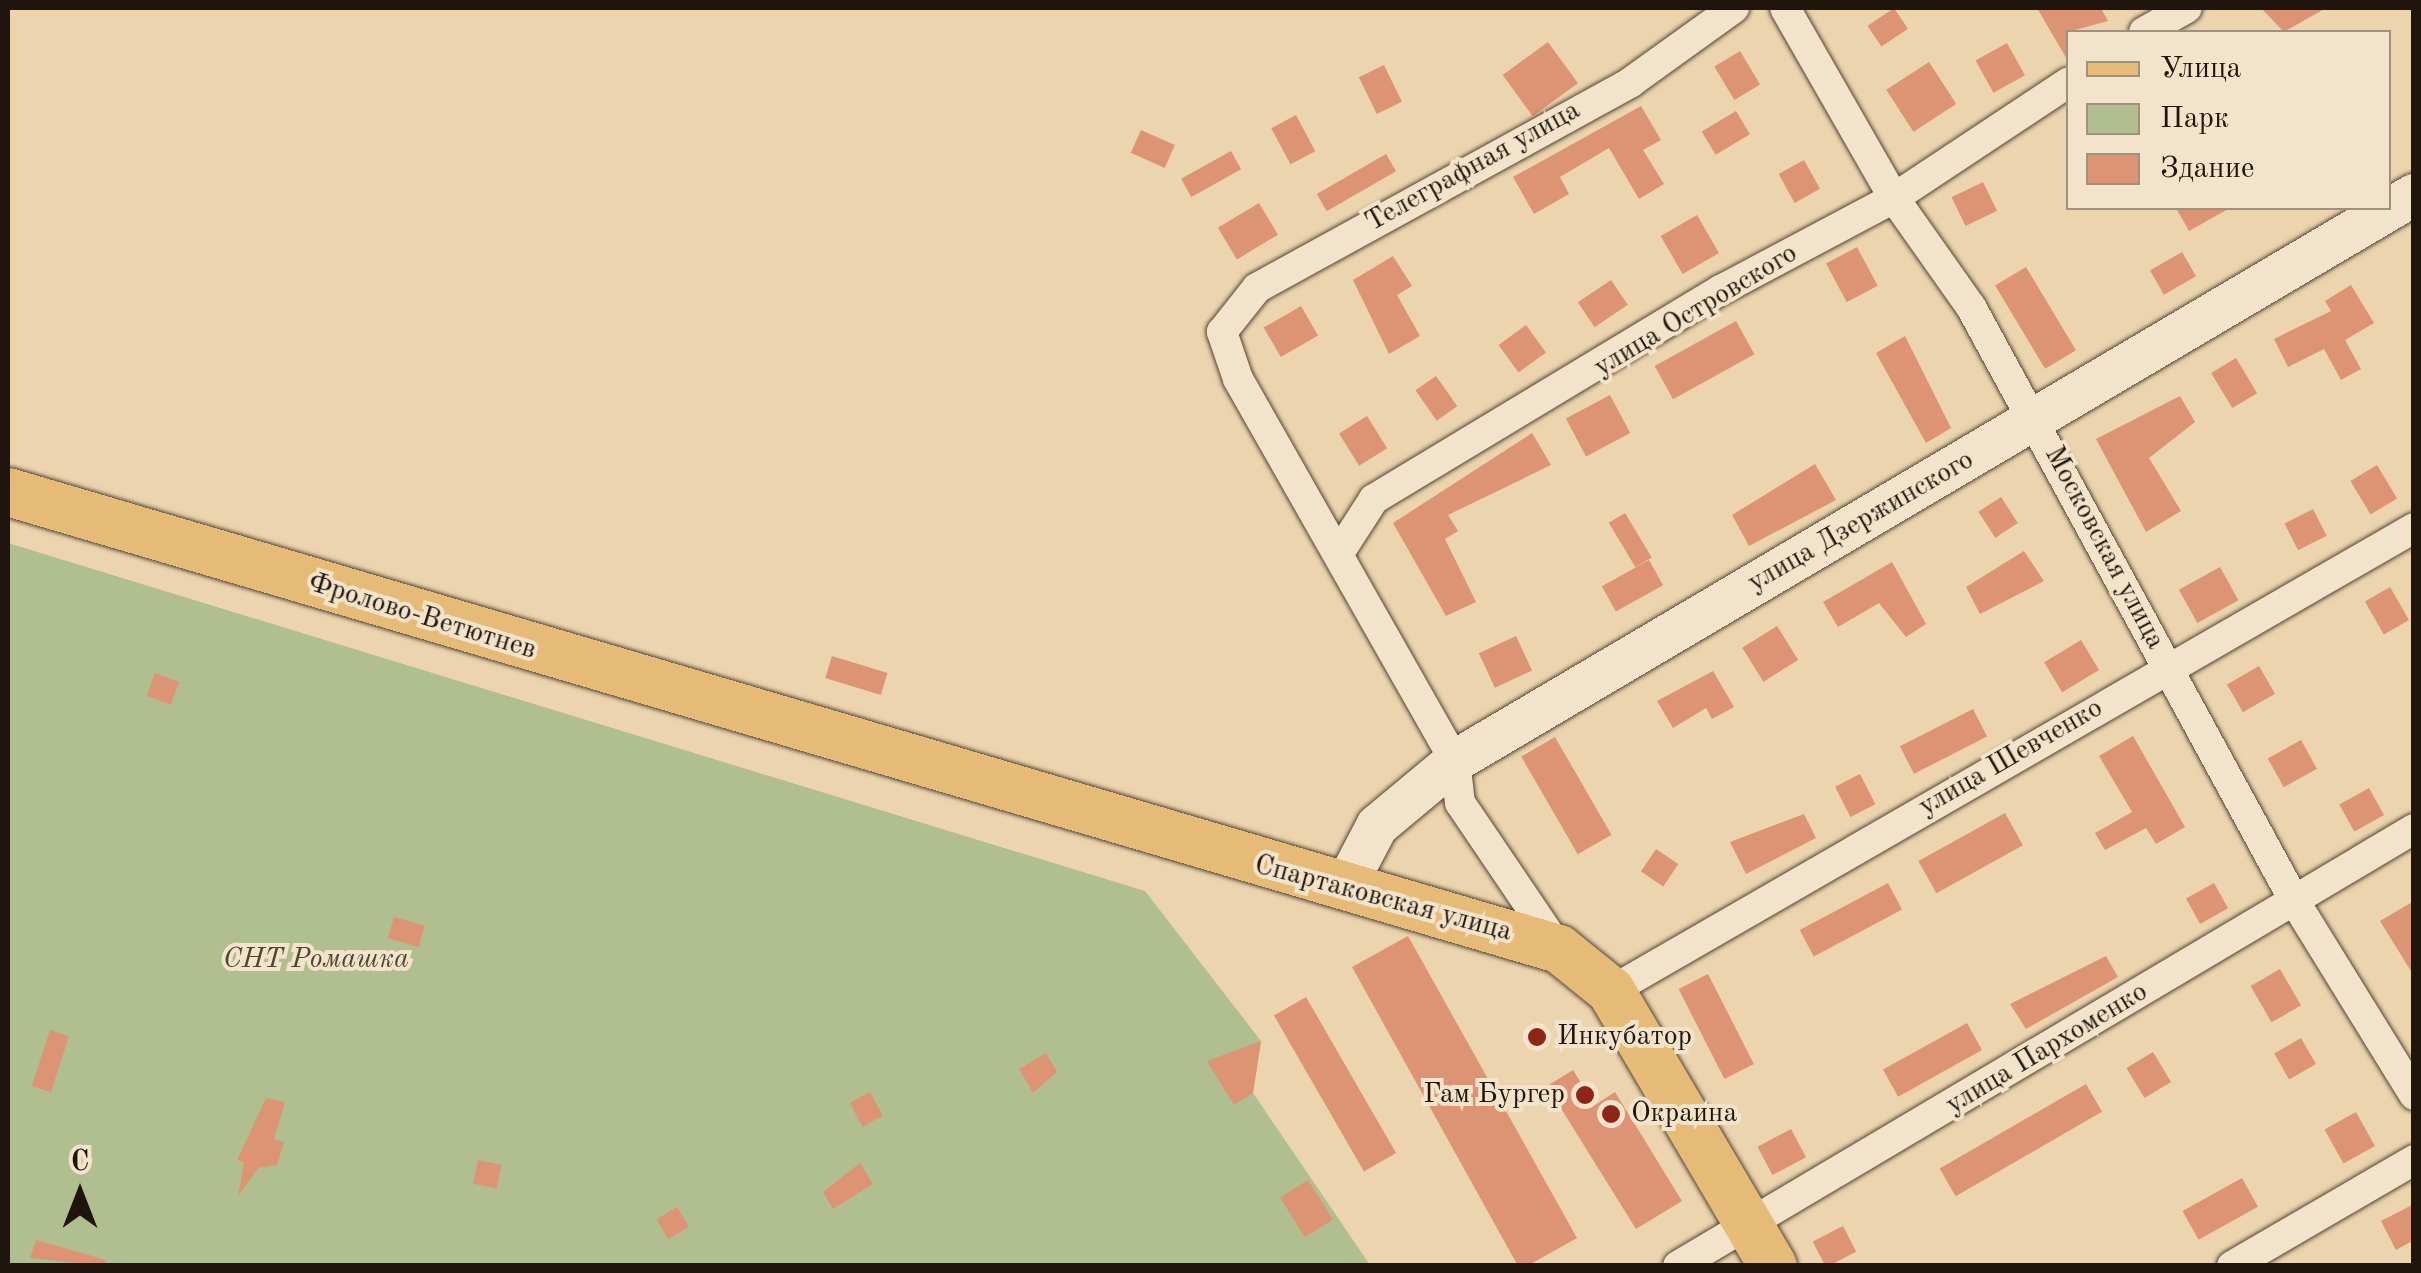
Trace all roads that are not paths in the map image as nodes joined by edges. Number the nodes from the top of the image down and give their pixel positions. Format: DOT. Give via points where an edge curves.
graph roads {
  1 [pos="1734,8"];
  2 [pos="1786,8"];
  3 [pos="2187,8"];
  4 [pos="2148,30"];
  5 [pos="2066,84"];
  6 [pos="2414,195"];
  7 [pos="1894,198"];
  8 [pos="2391,209"];
  9 [pos="2389,210"];
  10 [pos="2034,420"];
  11 [pos="8,492"];
  12 [pos="2414,528"];
  13 [pos="1339,553"];
  14 [pos="2169,669"];
  15 [pos="836,742"];
  16 [pos="1454,761"];
  17 [pos="2414,829"];
  18 [pos="1345,887"];
  19 [pos="2295,902"];
  20 [pos="1559,950"];
  21 [pos="1611,991"];
  22 [pos="2414,1094"];
  23 [pos="2414,1160"];
  24 [pos="1762,1246"];
  25 [pos="1678,1266"];
  26 [pos="2232,1266"];
  1 -- 13 [label="street, Телеграфная улица" via="1631,82 1257,288 1226,316 1222,332 1238,379"];
  2 -- 7 [label="street, Московская улица"];
  3 -- 4 [label="street"];
  5 -- 7 [label="street, улица Островского"];
  6 -- 8 [label="street, улица Дзержинского"];
  7 -- 10 [label="street, Московская улица" via="1971,307"];
  7 -- 13 [label="street, улица Островского" via="1722,290 1374,500"];
  9 -- 10 [label="street, улица Дзержинского"];
  10 -- 14 [label="street, Московская улица"];
  10 -- 16 [label="street, улица Дзержинского"];
  11 -- 15 [label="main road, Фролово-Ветютнев"];
  12 -- 14 [label="street, улица Шевченко"];
  13 -- 16 [label="street"];
  14 -- 19 [label="street, Московская улица"];
  14 -- 21 [label="street, улица Шевченко"];
  15 -- 18 [label="main road, Спартаковская улица"];
  16 -- 18 [label="street, улица Дзержинского" via="1377,826"];
  16 -- 20 [label="street" via="1460,803"];
  17 -- 19 [label="street, улица Пархоменко"];
  18 -- 20 [label="main road, Спартаковская улица"];
  19 -- 22 [label="street, Московская улица"];
  19 -- 24 [label="street, улица Пархоменко"];
  20 -- 21 [label="main road, Спартаковская улица"];
  21 -- 24 [label="main road, Спартаковская улица"];
  23 -- 26 [label="street"];
  24 -- 25 [label="street, улица Пархоменко"];
}
